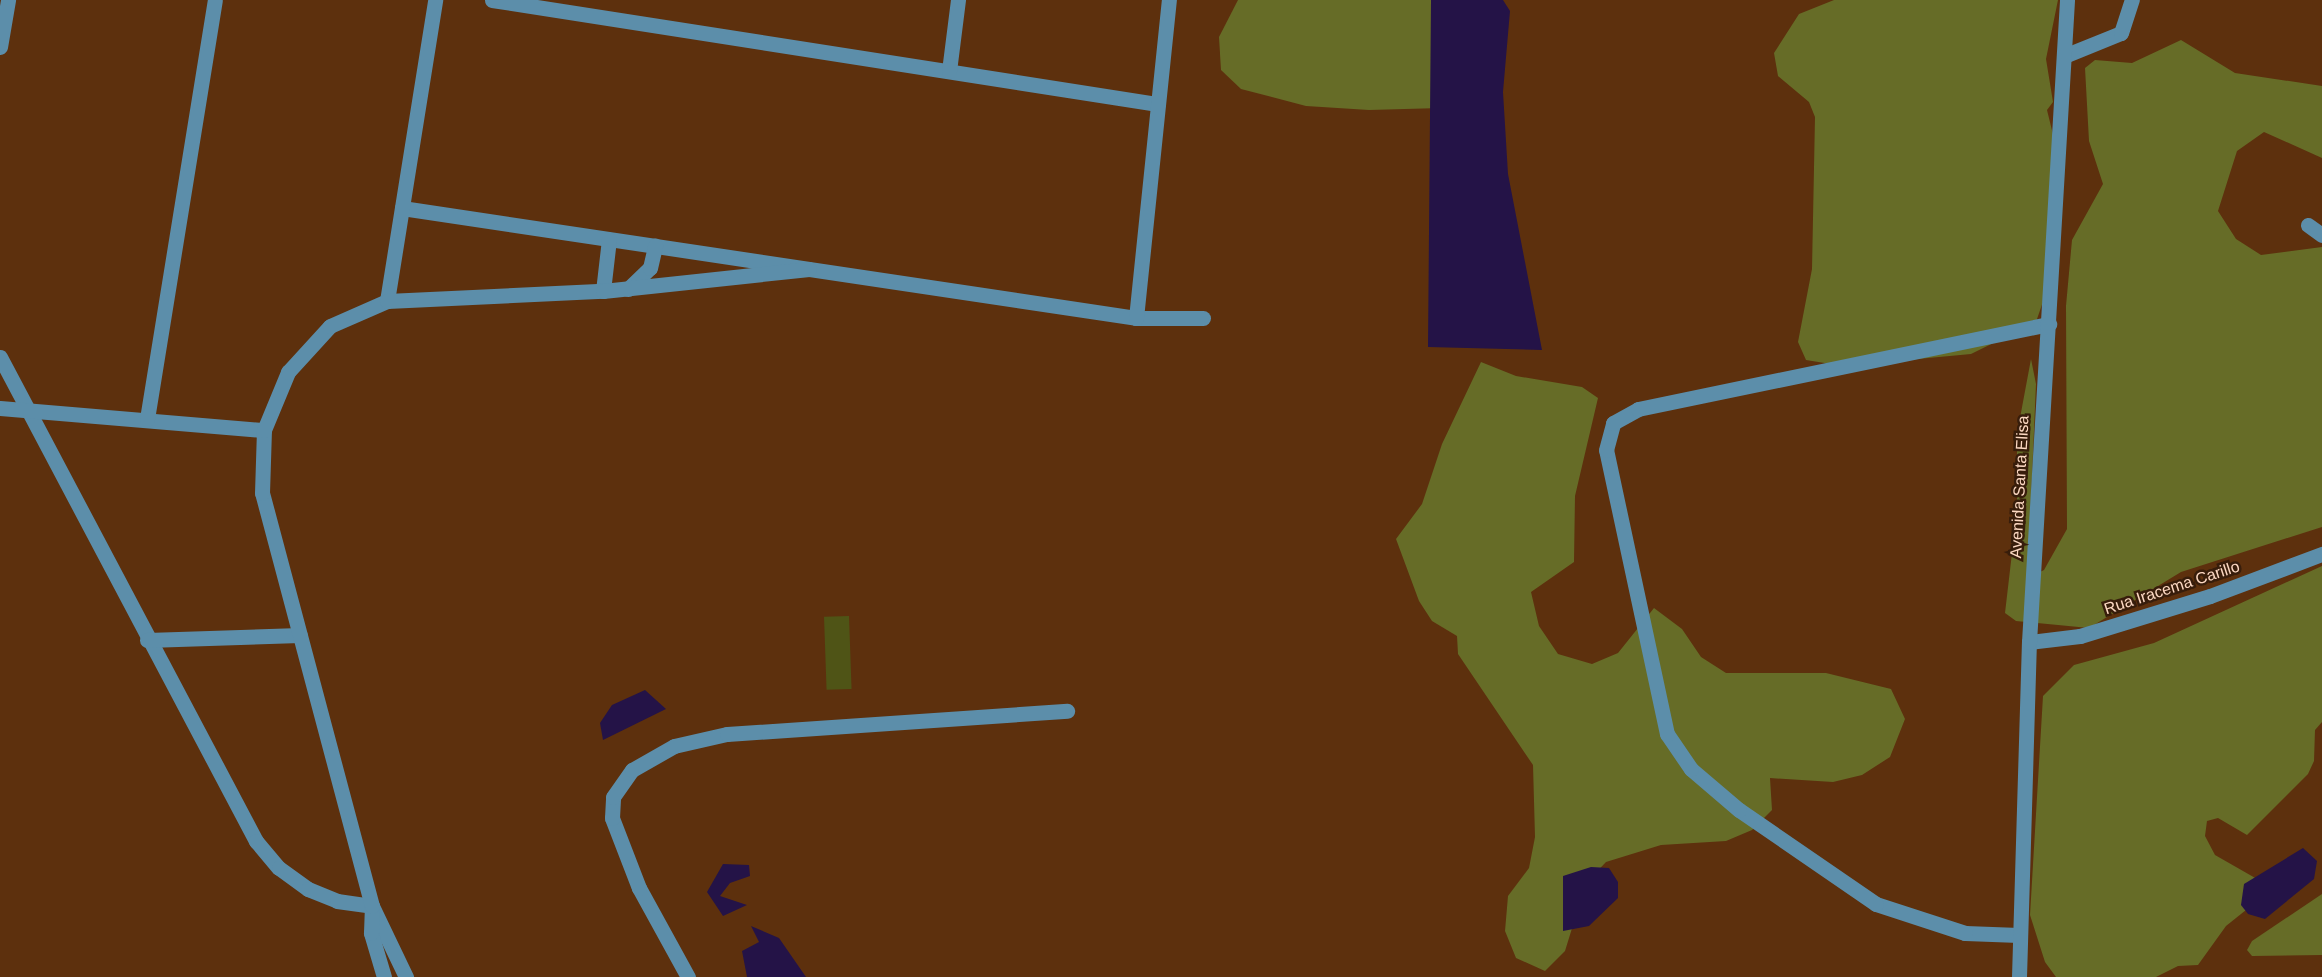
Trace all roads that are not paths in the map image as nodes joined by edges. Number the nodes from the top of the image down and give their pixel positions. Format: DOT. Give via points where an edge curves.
graph roads {
  1 [pos="8,0"];
  2 [pos="215,0"];
  3 [pos="435,0"];
  4 [pos="492,0"];
  5 [pos="958,0"];
  6 [pos="1168,0"];
  7 [pos="2067,0"];
  8 [pos="2132,0"];
  9 [pos="0,47"];
  10 [pos="2064,56"];
  11 [pos="949,71"];
  12 [pos="1158,104"];
  13 [pos="402,208"];
  14 [pos="2308,225"];
  15 [pos="2322,235"];
  16 [pos="609,239"];
  17 [pos="655,246"];
  18 [pos="809,269"];
  19 [pos="628,289"];
  20 [pos="603,291"];
  21 [pos="387,301"];
  22 [pos="1136,318"];
  23 [pos="1203,318"];
  24 [pos="2049,324"];
  25 [pos="0,357"];
  26 [pos="0,408"];
  27 [pos="27,409"];
  28 [pos="147,419"];
  29 [pos="264,430"];
  30 [pos="2322,554"];
  31 [pos="300,635"];
  32 [pos="147,640"];
  33 [pos="2029,642"];
  34 [pos="1066,711"];
  35 [pos="372,906"];
  36 [pos="2019,935"];
  37 [pos="384,977"];
  38 [pos="406,977"];
  39 [pos="688,977"];
  40 [pos="2019,977"];
  1 -- 9 [label="street"];
  2 -- 28 [label="street"];
  3 -- 13 [label="street"];
  4 -- 11 [label="street"];
  5 -- 11 [label="street"];
  6 -- 12 [label="street"];
  7 -- 10 [label="street, Avenida Santa Elisa"];
  8 -- 10 [label="street" via="2121,33"];
  10 -- 24 [label="street, Avenida Santa Elisa"];
  11 -- 12 [label="street"];
  12 -- 22 [label="street"];
  13 -- 16 [label="street"];
  13 -- 21 [label="street"];
  14 -- 15 [label="street"];
  16 -- 17 [label="street"];
  16 -- 20 [label="street"];
  17 -- 18 [label="street"];
  17 -- 19 [label="street" via="650,268"];
  18 -- 19 [label="street"];
  18 -- 22 [label="street"];
  19 -- 20 [label="street"];
  20 -- 21 [label="street"];
  21 -- 29 [label="street" via="348,315 314,340 288,372"];
  22 -- 23 [label="street"];
  24 -- 33 [label="street, Avenida Santa Elisa"];
  24 -- 36 [label="street" via="1638,409 1612,423 1606,450 1667,734 1690,769 1739,810 1876,904 1965,933"];
  25 -- 27 [label="street"];
  26 -- 27 [label="street"];
  27 -- 28 [label="street"];
  27 -- 32 [label="street"];
  28 -- 29 [label="street"];
  29 -- 31 [label="street" via="262,493"];
  30 -- 33 [label="street, Rua Iracema Carillo" via="2210,596 2080,636"];
  31 -- 32 [label="street"];
  31 -- 35 [label="street"];
  32 -- 35 [label="street" via="267,855 293,880 322,896"];
  33 -- 36 [label="street, Avenida Santa Elisa"];
  34 -- 39 [label="street" via="727,734 674,747 632,770 613,797 612,818 639,888"];
  35 -- 37 [label="street" via="371,933"];
  35 -- 38 [label="street"];
  36 -- 40 [label="street, Avenida Santa Elisa"];
}
